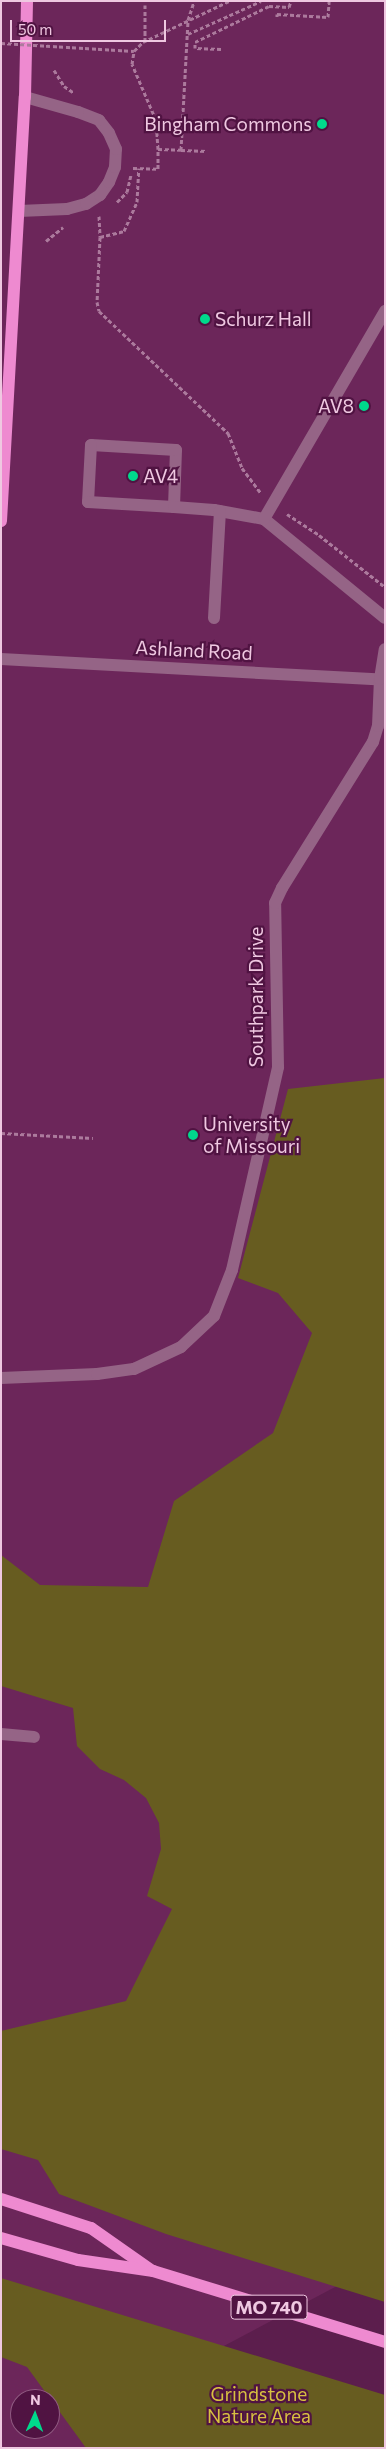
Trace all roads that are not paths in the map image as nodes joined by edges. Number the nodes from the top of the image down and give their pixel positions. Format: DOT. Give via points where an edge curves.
graph roads {
  1 [pos="27,1"];
  2 [pos="25,96"];
  3 [pos="19,211"];
  4 [pos="385,311"];
  5 [pos="174,507"];
  6 [pos="220,511"];
  7 [pos="264,518"];
  8 [pos="1,521"];
  9 [pos="214,618"];
  10 [pos="385,618"];
  11 [pos="385,649"];
  12 [pos="1,659"];
  13 [pos="382,679"];
  14 [pos="1,1378"];
  15 [pos="1,1734"];
  16 [pos="34,1737"];
  17 [pos="1,2199"];
  18 [pos="1,2238"];
  19 [pos="153,2271"];
  20 [pos="385,2342"];
  1 -- 2 [label="main road"];
  2 -- 3 [label="main road"];
  2 -- 3 [label="street" via="98,120 109,133 116,150 115,167 109,182 100,195 86,204 67,209"];
  3 -- 8 [label="main road"];
  4 -- 7 [label="street"];
  5 -- 5 [label="street" via="88,502 91,445 176,450"];
  5 -- 6 [label="street"];
  6 -- 7 [label="street"];
  6 -- 9 [label="street"];
  7 -- 10 [label="street"];
  11 -- 13 [label="street, Southpark Drive"];
  12 -- 13 [label="street, Ashland Road"];
  13 -- 14 [label="street, Southpark Drive" via="378,726 373,742 275,903 278,1067 232,1270 214,1316 180,1347 134,1368 98,1374"];
  15 -- 16 [label="street"];
  17 -- 19 [label="main road, MO 740" via="90,2228"];
  18 -- 19 [label="main road, MO 740" via="78,2260"];
  19 -- 20 [label="main road, MO 740"];
}
